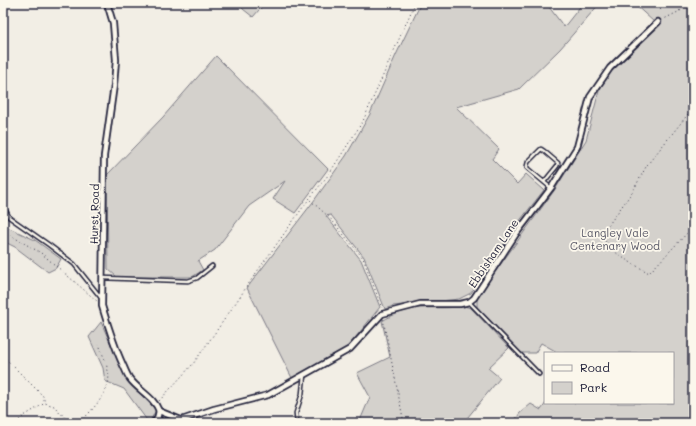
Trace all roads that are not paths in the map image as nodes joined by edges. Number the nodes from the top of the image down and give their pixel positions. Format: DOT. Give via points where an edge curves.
graph roads {
  1 [pos="107,3"];
  2 [pos="658,22"];
  3 [pos="544,182"];
  4 [pos="551,188"];
  5 [pos="3,209"];
  6 [pos="212,266"];
  7 [pos="102,278"];
  8 [pos="102,299"];
  9 [pos="469,302"];
  10 [pos="539,374"];
  11 [pos="304,375"];
  12 [pos="159,411"];
  13 [pos="180,420"];
  14 [pos="155,421"];
  15 [pos="165,423"];
  16 [pos="173,423"];
  17 [pos="297,423"];
  1 -- 7 [label="street, Hurst Road" via="113,23 116,60 104,156"];
  2 -- 4 [label="street, Ebbisham Lane" via="610,68 590,97 577,146"];
  3 -- 3 [label="lane" via="527,166 542,149 558,163"];
  3 -- 4 [label="lane"];
  4 -- 9 [label="street, Ebbisham Lane"];
  5 -- 8 [label="lane" via="9,217 74,264"];
  6 -- 7 [label="lane" via="197,278 188,281"];
  7 -- 8 [label="street, Hurst Road"];
  8 -- 12 [label="street, Hurst Road" via="108,330 129,378 156,404"];
  9 -- 10 [label="lane"];
  9 -- 11 [label="street, Ebbisham Lane" via="420,304 382,314 350,349"];
  11 -- 13 [label="street" via="268,395"];
  11 -- 17 [label="lane" via="296,413"];
  12 -- 13 [label="street"];
  12 -- 14 [label="street"];
  13 -- 16 [label="street"];
  14 -- 15 [label="street"];
}
